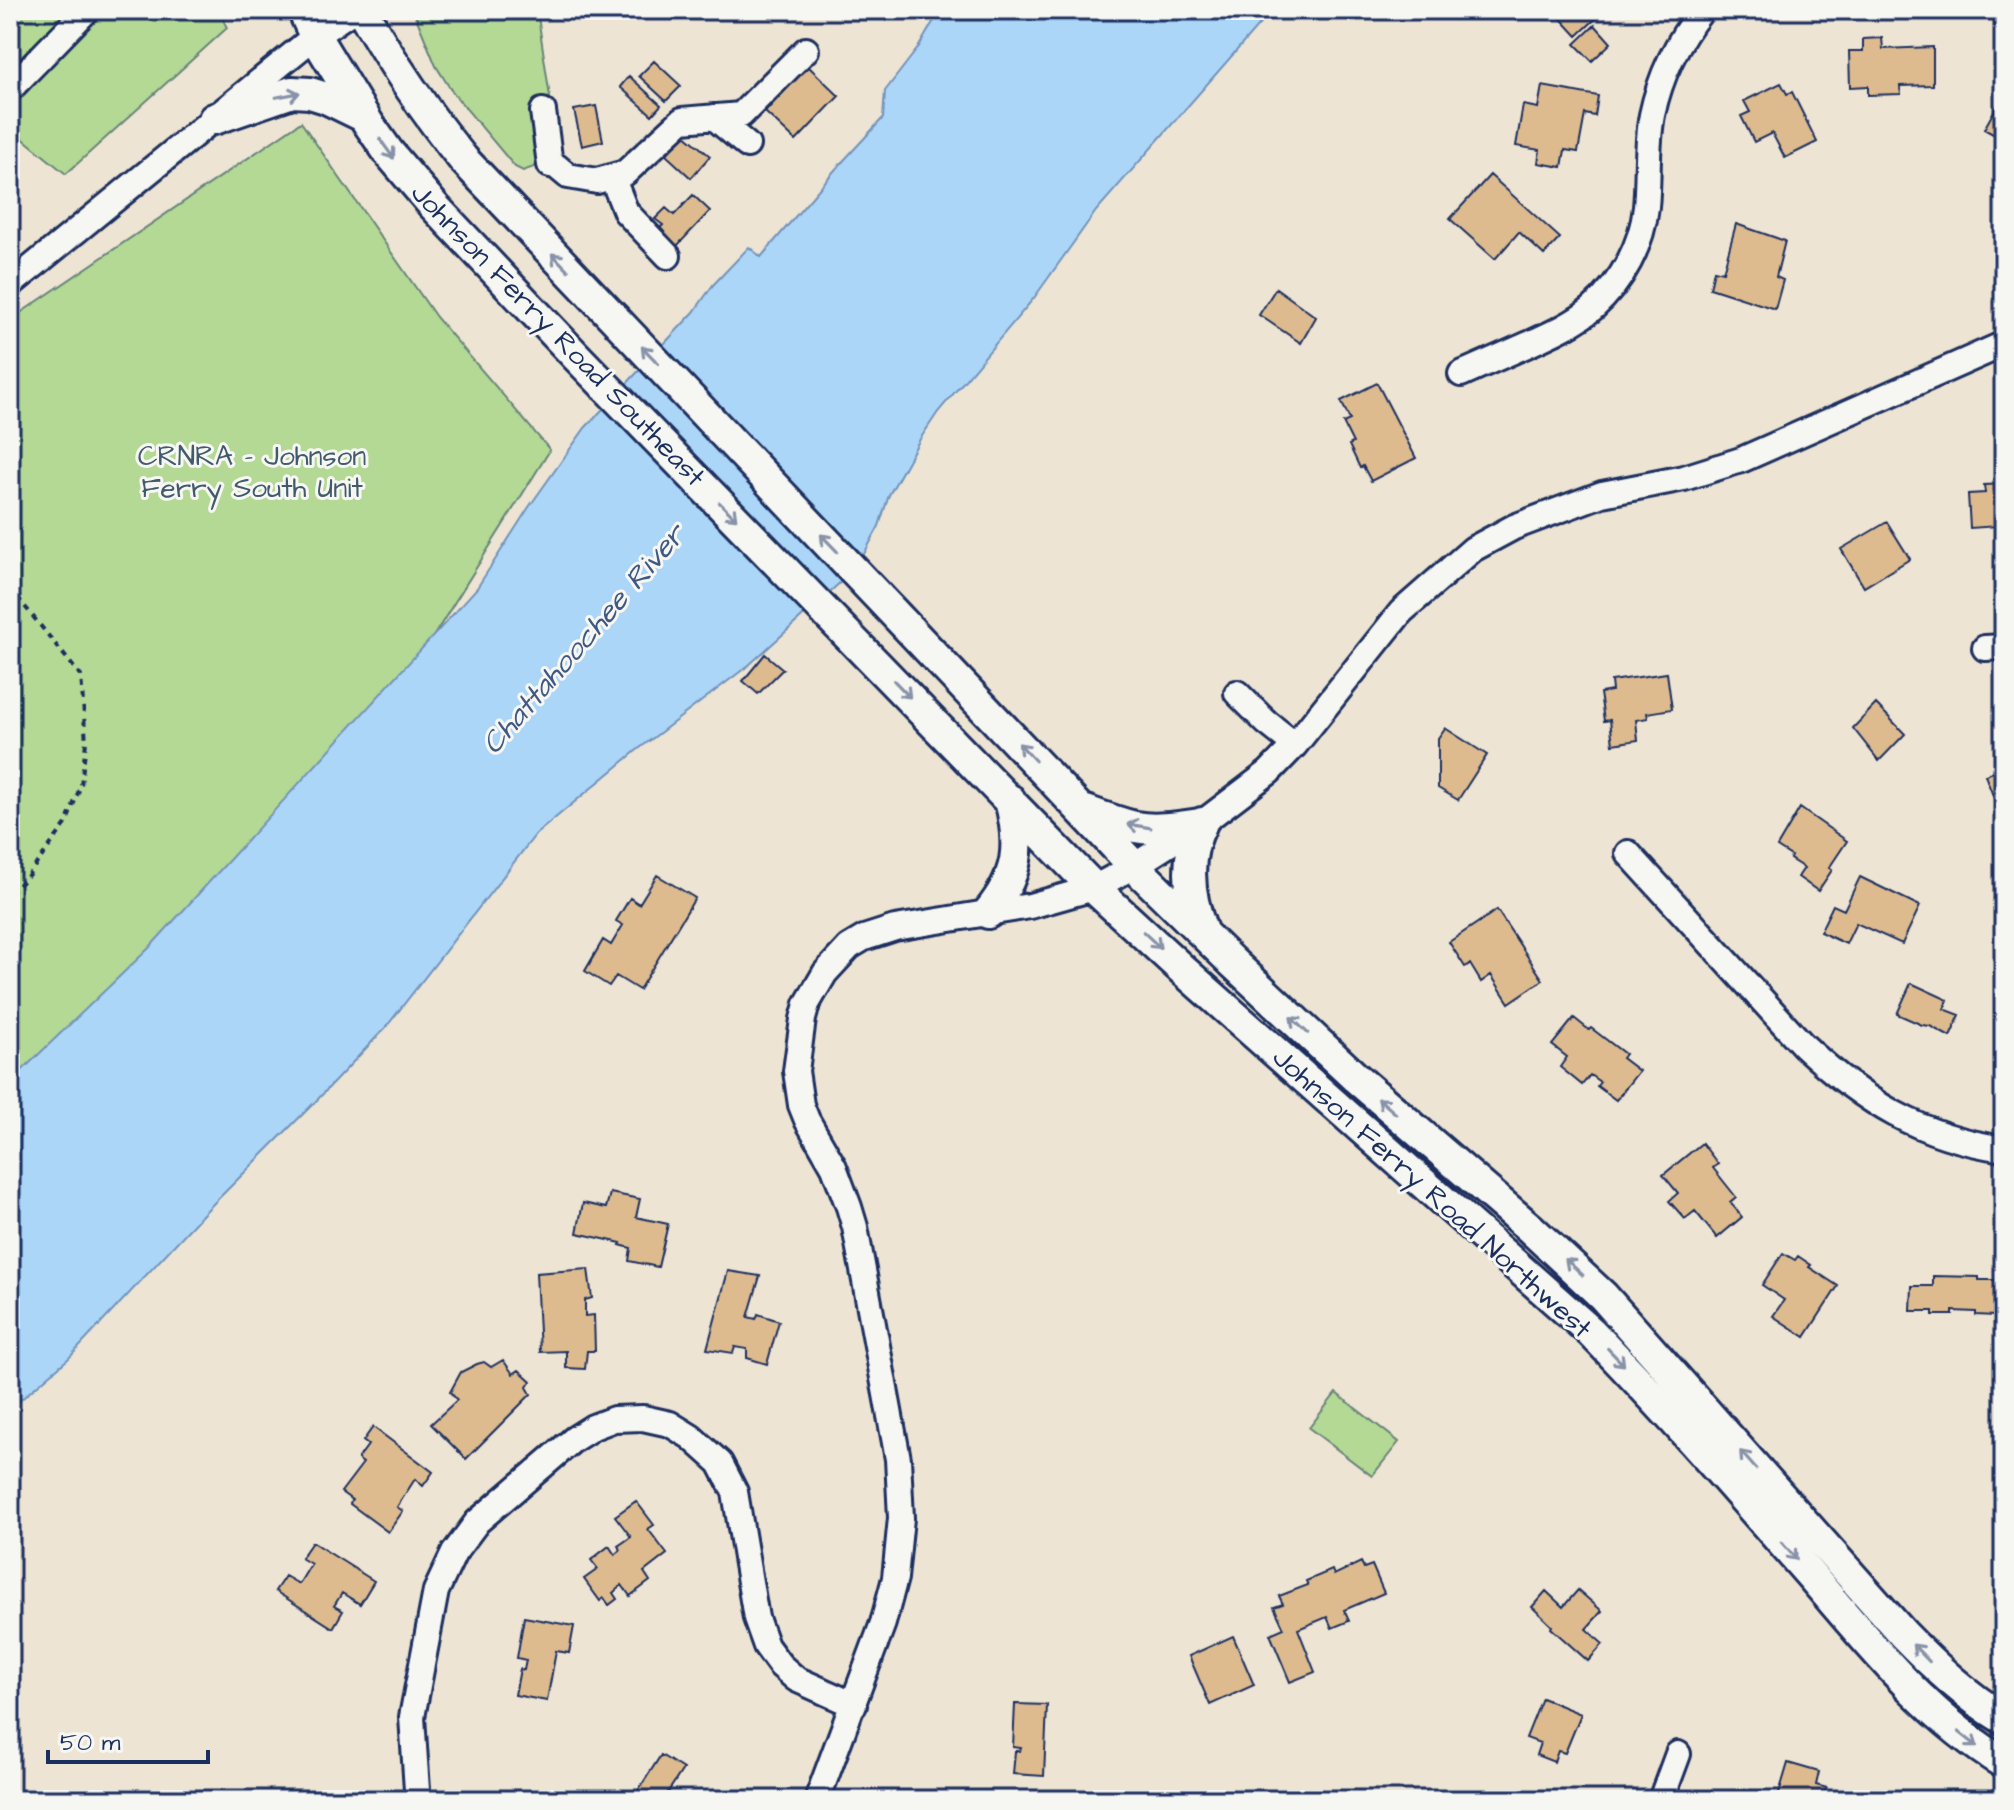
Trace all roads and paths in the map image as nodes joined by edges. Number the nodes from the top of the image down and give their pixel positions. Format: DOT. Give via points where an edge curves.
graph roads {
  1 [pos="87,10"];
  2 [pos="353,10"];
  3 [pos="362,10"];
  4 [pos="1702,10"];
  5 [pos="309,23"];
  6 [pos="806,50"];
  7 [pos="10,89"];
  8 [pos="543,111"];
  9 [pos="364,116"];
  10 [pos="714,117"];
  11 [pos="214,119"];
  12 [pos="747,145"];
  13 [pos="612,177"];
  14 [pos="668,256"];
  15 [pos="10,285"];
  16 [pos="2004,344"];
  17 [pos="1461,374"];
  18 [pos="10,588"];
  19 [pos="883,600"];
  20 [pos="848,633"];
  21 [pos="1237,693"];
  22 [pos="1295,745"];
  23 [pos="1010,800"];
  24 [pos="1080,809"];
  25 [pos="1201,824"];
  26 [pos="1628,853"];
  27 [pos="1134,866"];
  28 [pos="1094,888"];
  29 [pos="10,892"];
  30 [pos="988,913"];
  31 [pos="1202,933"];
  32 [pos="2004,1149"];
  33 [pos="854,1705"];
  34 [pos="2004,1719"];
  35 [pos="1678,1754"];
  36 [pos="2004,1763"];
  37 [pos="417,1790"];
  38 [pos="817,1800"];
  39 [pos="1661,1800"];
  1 -- 7 [label="street"];
  2 -- 5 [label="street"];
  19 -- 3 [label="main road, Johnson Ferry Road Southeast, one-way" via="503,202 431,119"];
  4 -- 17 [label="street" via="1667,68 1652,113 1646,207 1629,263 1608,293 1564,328"];
  5 -- 9 [label="main road, Johnson Ferry Road Southeast"];
  5 -- 11 [label="street"];
  6 -- 10 [label="street" via="741,115"];
  8 -- 13 [label="street" via="550,165 568,176 597,181"];
  11 -- 9 [label="main road, one-way" via="292,92 326,98"];
  9 -- 20 [label="main road, Johnson Ferry Road Southeast, one-way" via="433,205"];
  10 -- 12 [label="street"];
  10 -- 13 [label="street" via="682,120 625,173"];
  11 -- 15 [label="street"];
  13 -- 14 [label="street" via="626,212"];
  16 -- 22 [label="street" via="1741,460 1602,494 1514,527 1473,549 1401,612"];
  18 -- 29 [label="path" via="81,676 86,742 81,785 66,824"];
  24 -- 19 [label="main road, Johnson Ferry Road Northwest, one-way"];
  20 -- 23 [label="main road, Johnson Ferry Road Northwest, one-way"];
  21 -- 22 [label="street"];
  22 -- 25 [label="street"];
  23 -- 28 [label="main road, Johnson Ferry Road Northwest"];
  23 -- 30 [label="main road" via="1015,867"];
  25 -- 24 [label="main road, one-way" via="1147,828"];
  24 -- 27 [label="main road, Johnson Ferry Road Northwest"];
  25 -- 27 [label="street"];
  25 -- 31 [label="main road" via="1189,872"];
  26 -- 32 [label="street" via="1833,1073 1902,1119 1940,1135"];
  27 -- 28 [label="street"];
  27 -- 31 [label="main road, Johnson Ferry Road Northwest"];
  28 -- 30 [label="street"];
  28 -- 36 [label="main road, Johnson Ferry Road Northwest, one-way" via="1591,1332 1889,1664 1947,1722"];
  30 -- 33 [label="street" via="864,938 825,973 803,1019 796,1071 801,1105 834,1167 855,1227 898,1459 901,1518 895,1578"];
  34 -- 31 [label="main road, Johnson Ferry Road Northwest, one-way" via="1963,1691 1903,1634 1603,1296 1356,1078"];
  33 -- 37 [label="street" via="796,1679 766,1646 756,1618 735,1492 720,1463 670,1424 614,1419 574,1439 477,1522 454,1553 436,1591 412,1717"];
  33 -- 38 [label="street"];
  35 -- 39 [label="street"];
}
